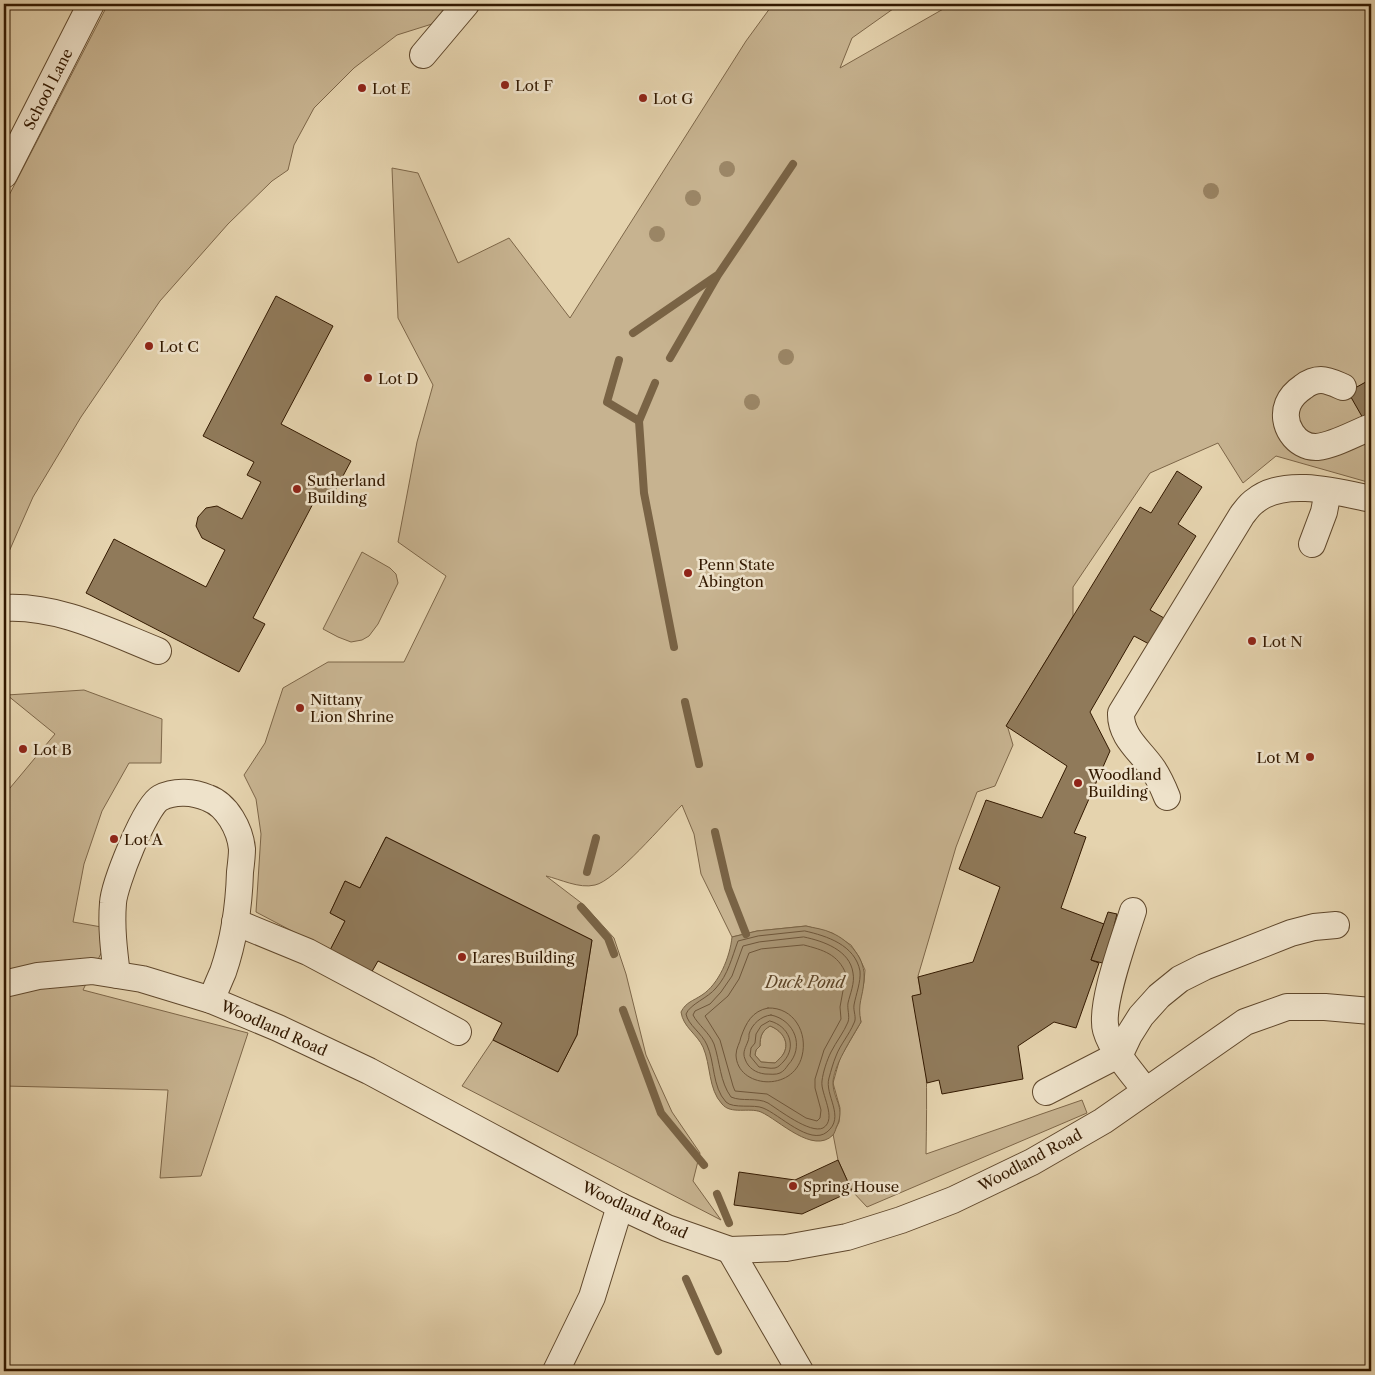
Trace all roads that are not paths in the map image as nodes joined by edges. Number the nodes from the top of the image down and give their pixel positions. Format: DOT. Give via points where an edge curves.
graph roads {
  1 [pos="91,4"];
  2 [pos="466,4"];
  3 [pos="423,54"];
  4 [pos="4,175"];
  5 [pos="1343,386"];
  6 [pos="1371,426"];
  7 [pos="1328,491"];
  8 [pos="1371,499"];
  9 [pos="1312,544"];
  10 [pos="4,608"];
  11 [pos="158,651"];
  12 [pos="1167,797"];
  13 [pos="1133,910"];
  14 [pos="235,922"];
  15 [pos="1336,925"];
  16 [pos="117,975"];
  17 [pos="4,984"];
  18 [pos="211,1000"];
  19 [pos="1371,1011"];
  20 [pos="458,1032"];
  21 [pos="1120,1054"];
  22 [pos="1146,1091"];
  23 [pos="1046,1092"];
  24 [pos="620,1206"];
  25 [pos="730,1250"];
  26 [pos="556,1371"];
  27 [pos="800,1371"];
  1 -- 4 [label="street, School Lane"];
  2 -- 3 [label="street"];
  5 -- 6 [label="street" via="1321,380 1310,382 1296,392 1288,405 1286,420 1292,437 1316,447"];
  7 -- 8 [label="street"];
  7 -- 9 [label="street"];
  7 -- 12 [label="street" via="1305,487 1275,490 1256,500 1242,515 1121,713 1124,733 1152,768"];
  10 -- 11 [label="street" via="56,613"];
  13 -- 21 [label="street" via="1105,1011 1106,1029"];
  14 -- 16 [label="street" via="242,848 232,818 216,801 197,793 176,793 159,798 133,843 113,901"];
  14 -- 18 [label="street" via="232,941"];
  14 -- 20 [label="street" via="308,952"];
  15 -- 21 [label="street" via="1290,933 1180,978 1141,1016"];
  16 -- 17 [label="street, Woodland Road" via="92,971 38,976"];
  16 -- 18 [label="street, Woodland Road" via="142,979"];
  18 -- 24 [label="street, Woodland Road" via="369,1071"];
  19 -- 22 [label="street, Woodland Road" via="1287,1007 1245,1022"];
  21 -- 22 [label="street"];
  21 -- 23 [label="street"];
  22 -- 25 [label="street, Woodland Road" via="1103,1121 1032,1162 953,1200 847,1237 786,1248"];
  24 -- 25 [label="street, Woodland Road" via="667,1228"];
  24 -- 26 [label="street" via="592,1297"];
  25 -- 27 [label="street"];
}
